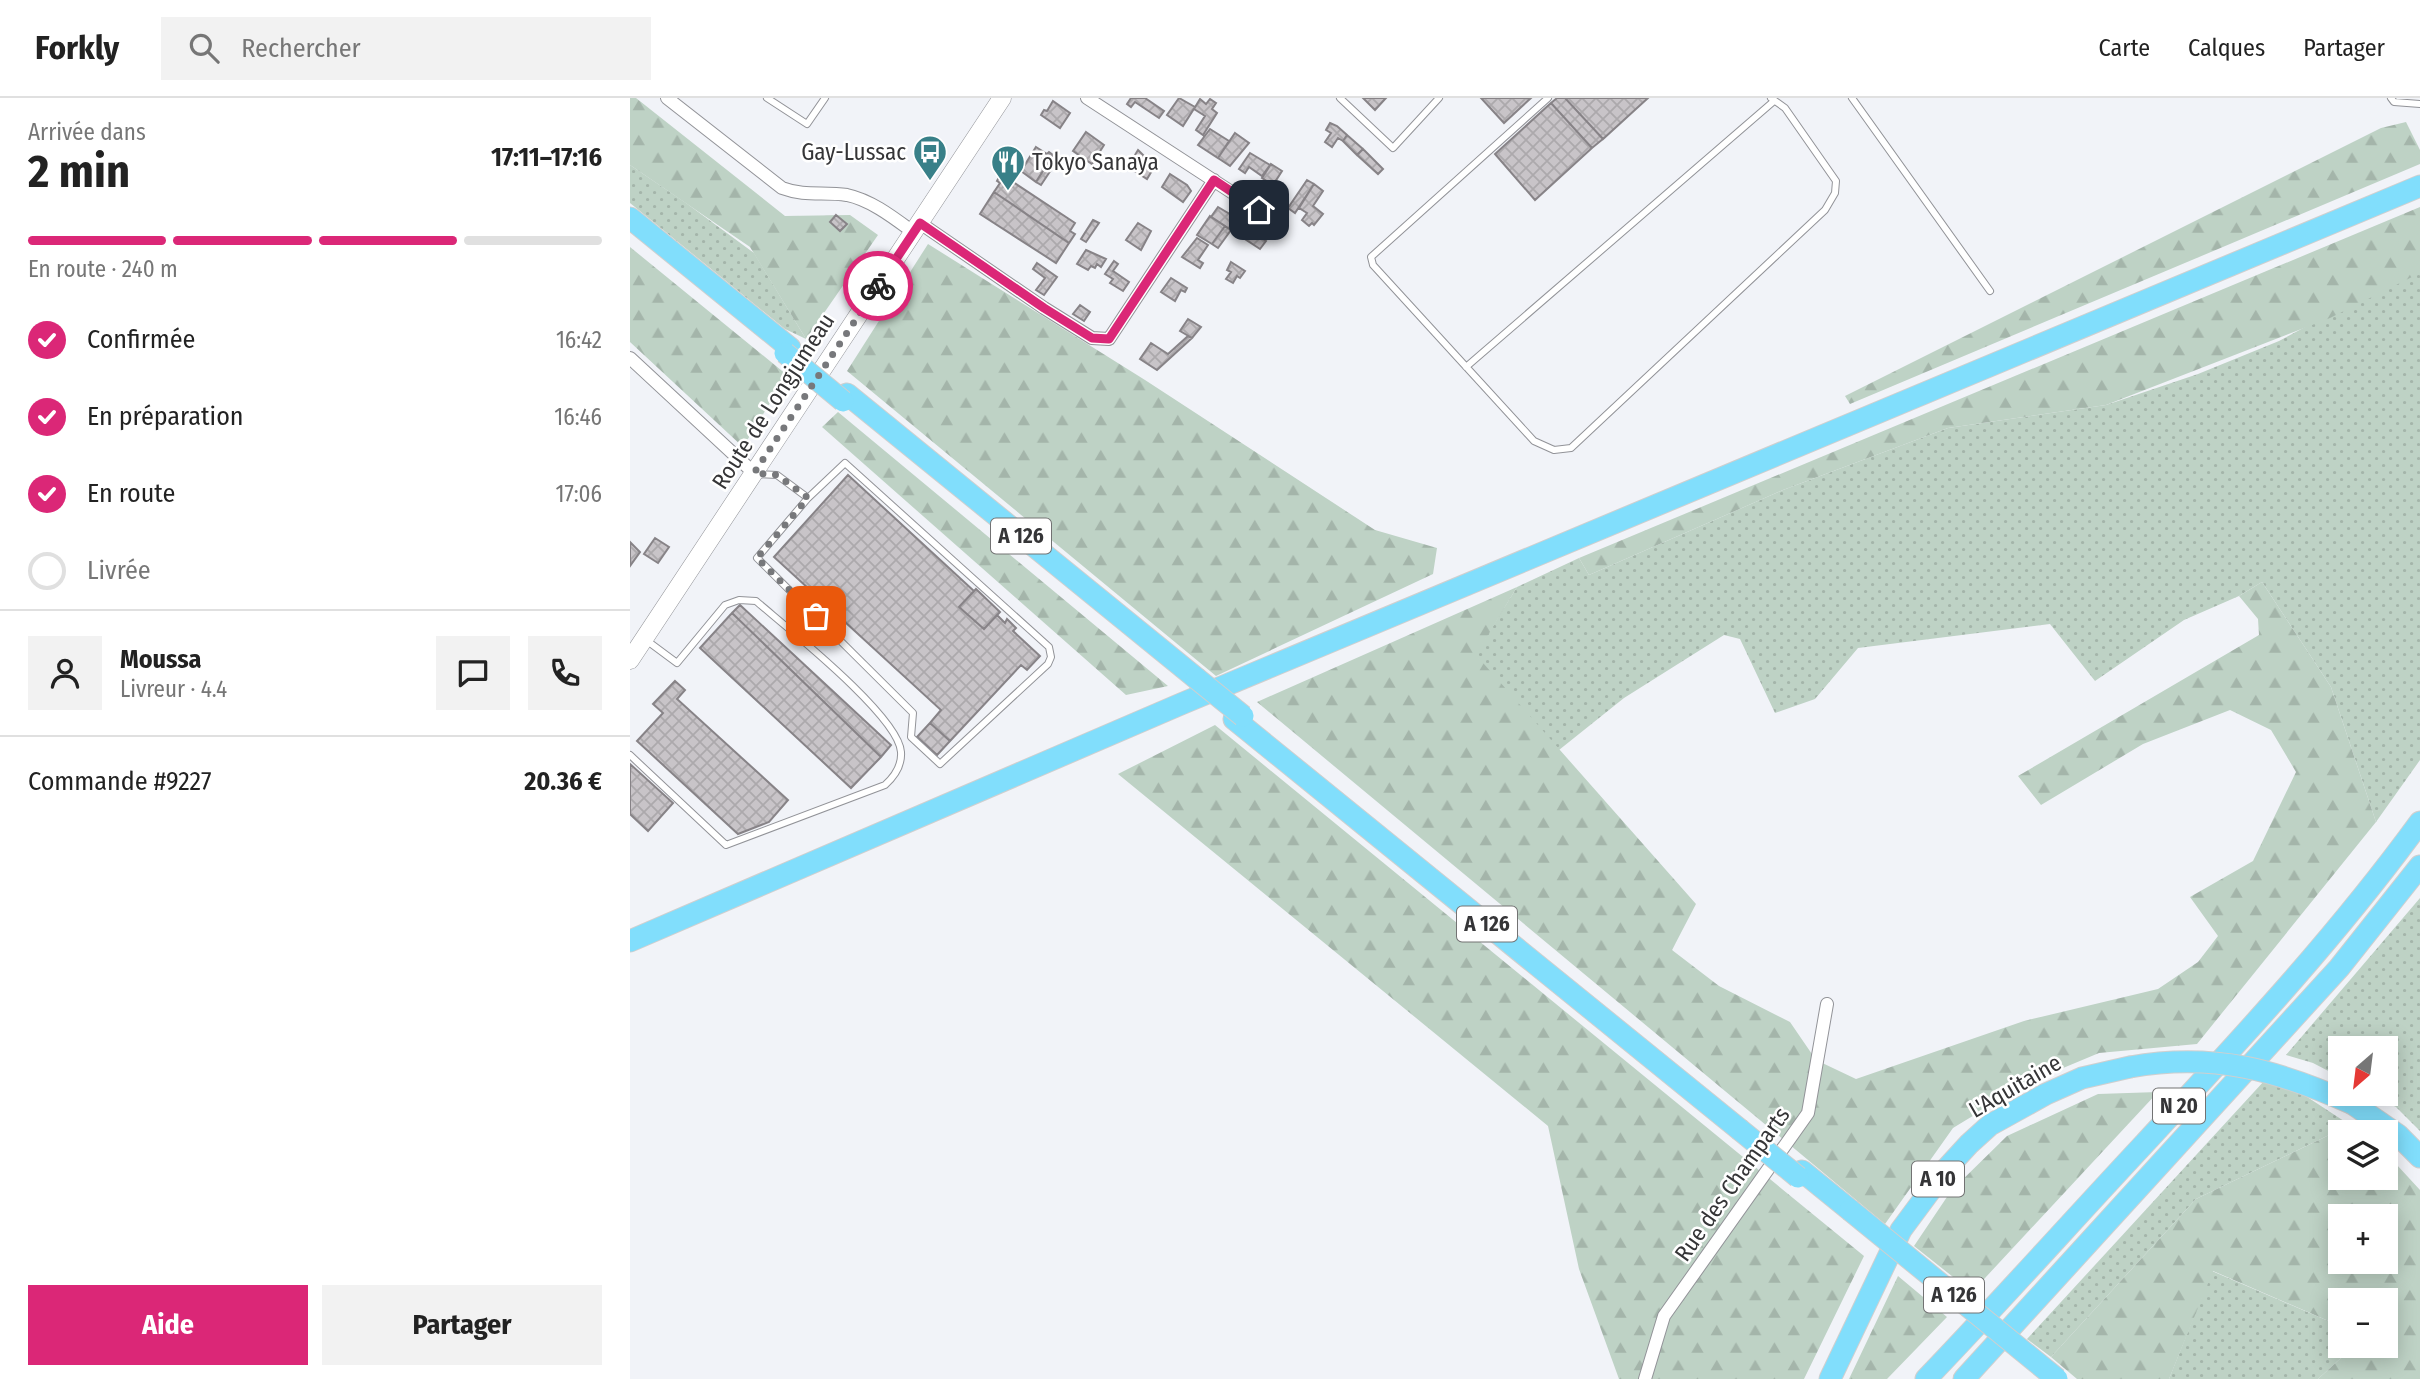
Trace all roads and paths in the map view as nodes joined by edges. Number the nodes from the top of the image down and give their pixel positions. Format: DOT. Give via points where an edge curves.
graph roads {
  1 [pos="667,98"];
  2 [pos="767,98"];
  3 [pos="825,98"];
  4 [pos="1002,98"];
  5 [pos="1087,98"];
  6 [pos="1340,98"];
  7 [pos="1439,98"];
  8 [pos="1548,98"];
  9 [pos="1852,98"];
  10 [pos="2391,98"];
  11 [pos="1772,99"];
  12 [pos="2420,104"];
  13 [pos="1214,180"];
  14 [pos="2420,186"];
  15 [pos="630,218"];
  16 [pos="1282,225"];
  17 [pos="630,227"];
  18 [pos="917,228"];
  19 [pos="1990,292"];
  20 [pos="788,351"];
  21 [pos="630,358"];
  22 [pos="1466,368"];
  23 [pos="754,473"];
  24 [pos="808,498"];
  25 [pos="644,638"];
  26 [pos="630,659"];
  27 [pos="630,755"];
  28 [pos="2420,822"];
  29 [pos="2420,866"];
  30 [pos="630,941"];
  31 [pos="1827,1004"];
  32 [pos="2420,1157"];
  33 [pos="1847,1213"];
  34 [pos="1645,1379"];
  35 [pos="1830,1379"];
  36 [pos="1926,1379"];
  37 [pos="1964,1379"];
  38 [pos="2045,1379"];
  39 [pos="2057,1379"];
  1 -- 18 [label="street" via="782,188 797,194 846,195"];
  2 -- 3 [label="lane" via="807,124"];
  4 -- 18 [label="street, Route de Longjumeau"];
  5 -- 13 [label="street"];
  6 -- 7 [label="lane" via="1393,148"];
  8 -- 22 [label="lane" via="1371,257 1373,265"];
  9 -- 19 [label="lane"];
  10 -- 12 [label="lane"];
  11 -- 22 [label="lane"];
  11 -- 22 [label="lane" via="1785,108 1836,181 1835,193 1825,210 1571,448 1554,450 1534,441"];
  13 -- 16 [label="street"];
  13 -- 18 [label="street" via="1109,339 1092,338"];
  14 -- 30 [label="highway" via="1181,704"];
  15 -- 20 [label="highway, A 126"];
  17 -- 20 [label="highway, A 126"];
  18 -- 23 [label="street, Route de Longjumeau"];
  20 -- 33 [label="highway, A 126, bridge"];
  21 -- 23 [label="street"];
  23 -- 24 [label="lane" via="777,475"];
  23 -- 25 [label="street, Route de Longjumeau"];
  24 -- 24 [label="lane" via="845,463 1049,647 1048,664 940,764 911,737 913,713 757,558"];
  25 -- 26 [label="street, Route de Longjumeau"];
  25 -- 27 [label="lane" via="677,663 725,605 756,601 886,722 901,750 900,763 886,785 726,845"];
  28 -- 36 [label="highway, N 20" via="2316,954"];
  29 -- 37 [label="highway, N 20" via="2322,987"];
  31 -- 34 [label="street, Rue des Champarts" via="1808,1113 1664,1316"];
  32 -- 35 [label="highway, L'Aquitaine / A 10, bridge" via="2398,1135 2353,1104 2257,1068 2165,1061 2082,1078 1990,1125 1947,1168 1902,1230"];
  33 -- 38 [label="highway, A 126"];
  33 -- 39 [label="highway, A 126, bridge"];
}
